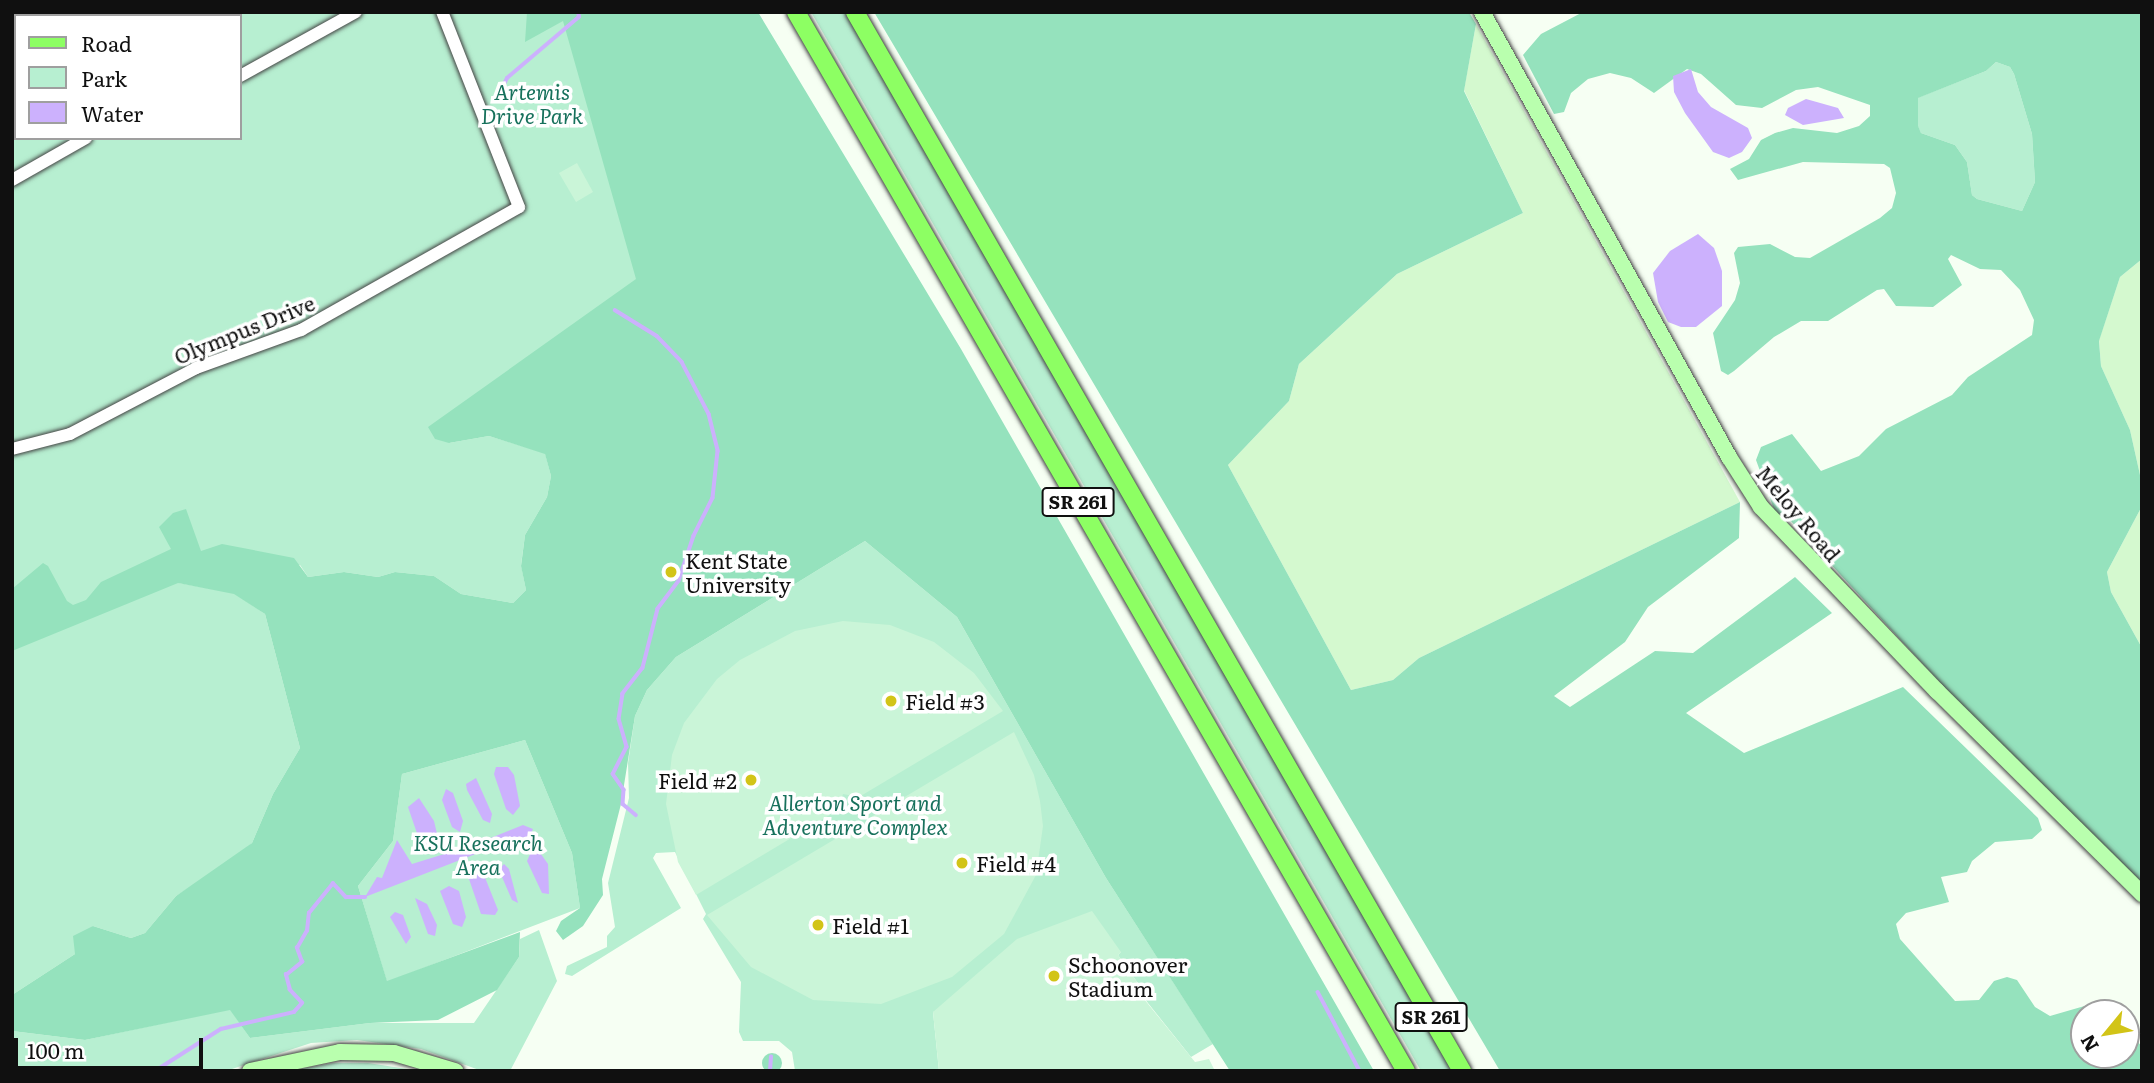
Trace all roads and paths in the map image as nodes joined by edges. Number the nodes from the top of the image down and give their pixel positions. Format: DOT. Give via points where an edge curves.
graph roads {
  1 [pos="356,12"];
  2 [pos="442,12"];
  3 [pos="796,12"];
  4 [pos="855,12"];
  5 [pos="1482,12"];
  6 [pos="242,75"];
  7 [pos="82,140"];
  8 [pos="12,180"];
  9 [pos="12,449"];
  10 [pos="2142,894"];
  11 [pos="250,1071"];
  12 [pos="455,1071"];
  13 [pos="1406,1071"];
  14 [pos="1462,1071"];
  1 -- 6 [label="street"];
  2 -- 9 [label="street, Olympus Drive" via="519,208 301,330 196,368 70,433"];
  3 -- 13 [label="main road, SR 261"];
  4 -- 14 [label="main road, SR 261"];
  5 -- 10 [label="street, Meloy Road" via="1728,457 1761,508"];
  7 -- 8 [label="street"];
  11 -- 12 [label="street" via="340,1052 394,1053"];
}
